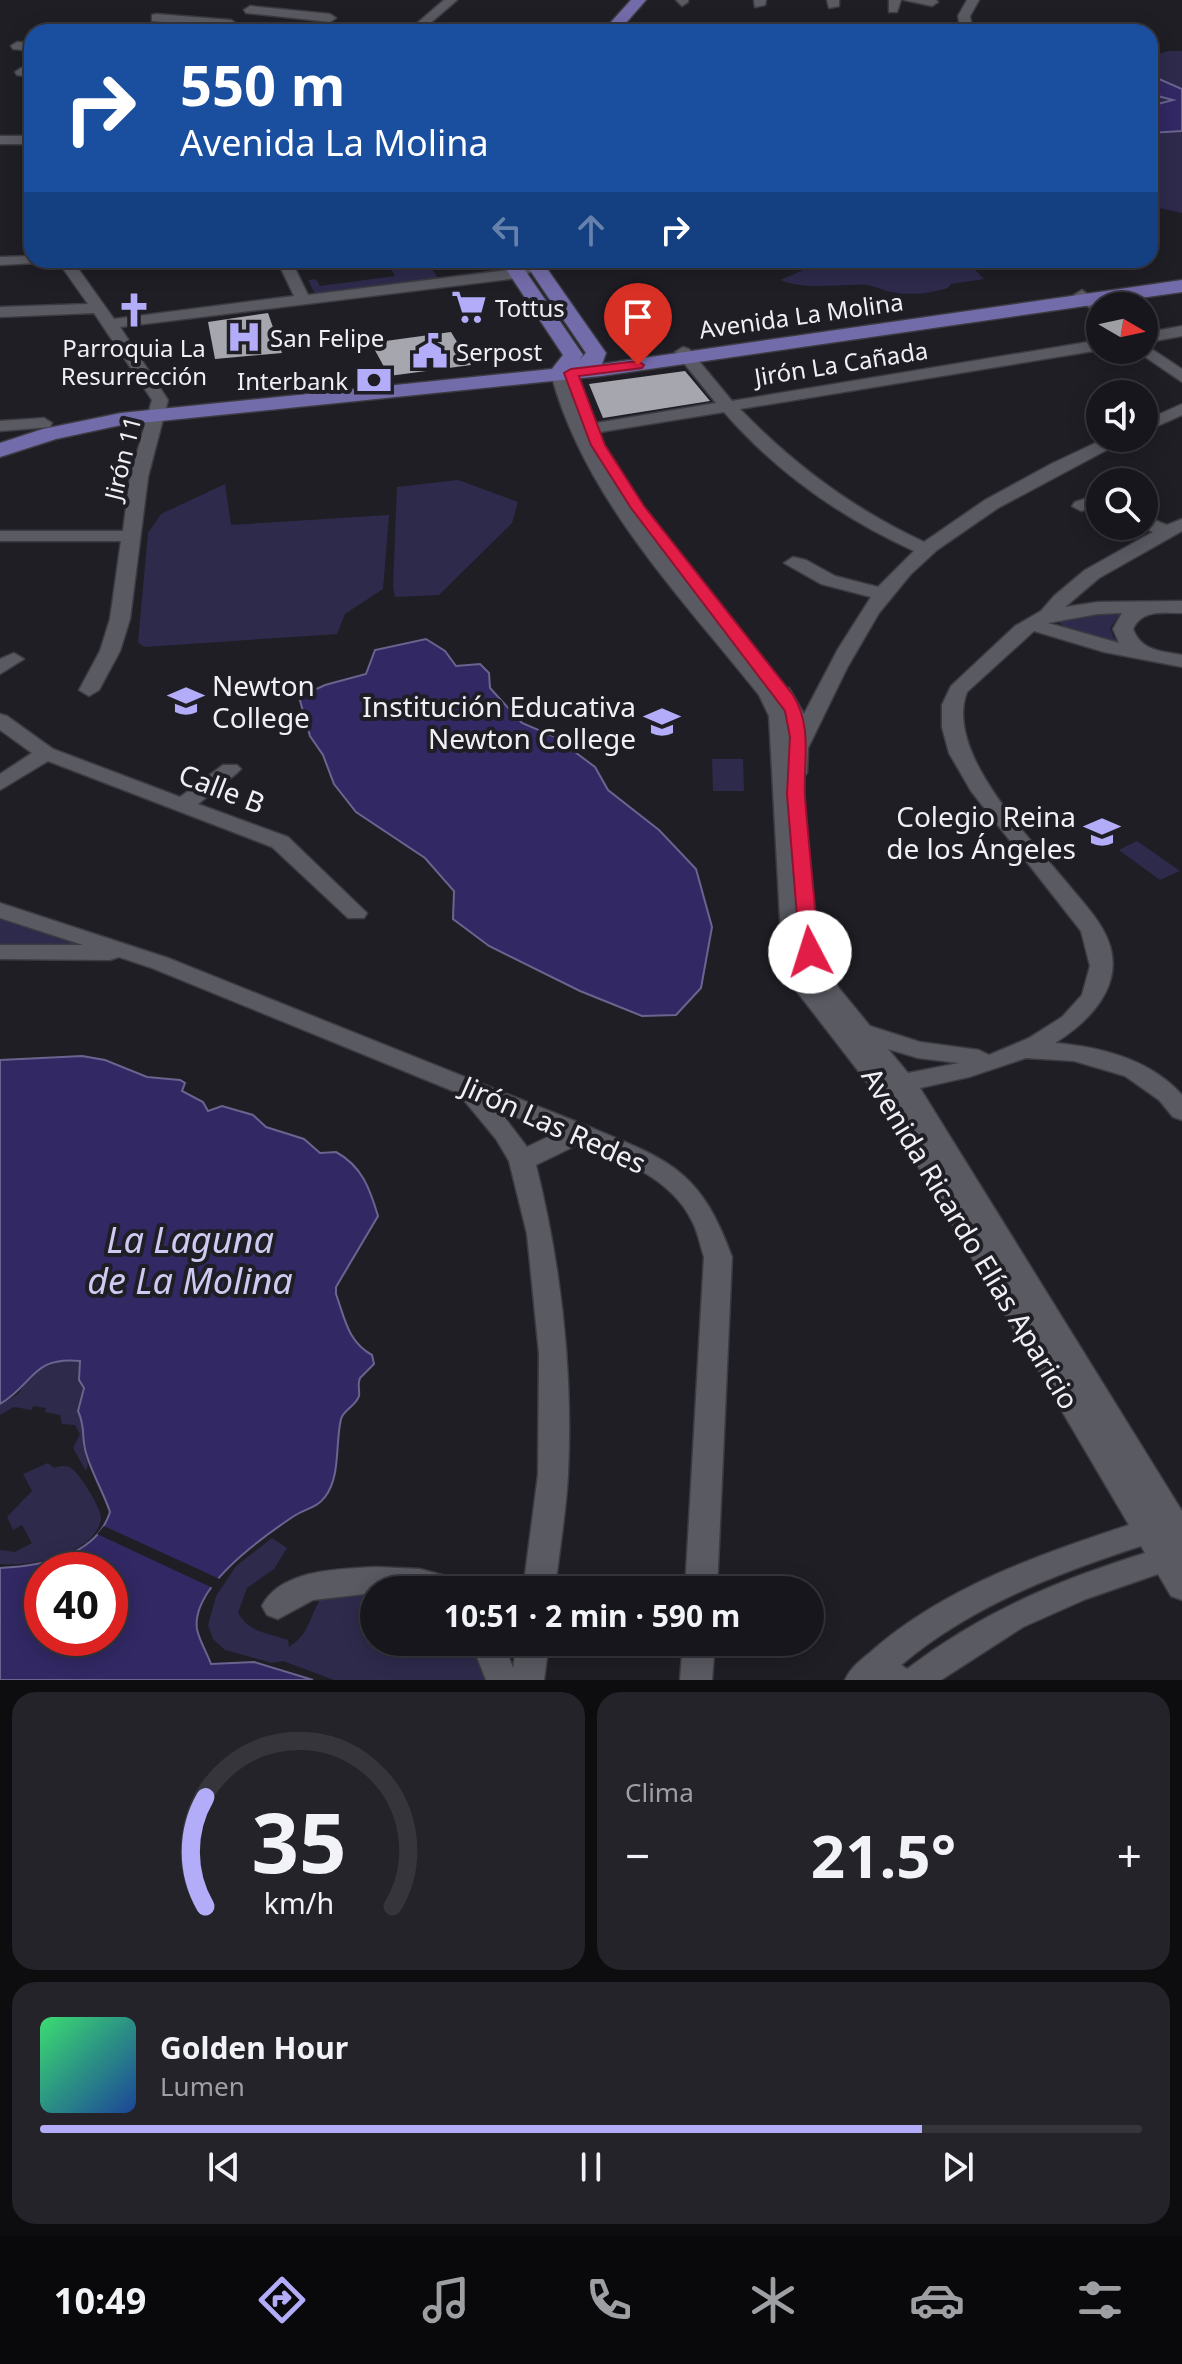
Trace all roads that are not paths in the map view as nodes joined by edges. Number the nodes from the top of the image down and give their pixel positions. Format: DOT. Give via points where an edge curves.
graph roads {
  1 [pos="263,0"];
  2 [pos="451,0"];
  3 [pos="623,0"];
  4 [pos="639,0"];
  5 [pos="910,0"];
  6 [pos="973,0"];
  7 [pos="932,2"];
  8 [pos="250,10"];
  9 [pos="156,18"];
  10 [pos="330,18"];
  11 [pos="231,24"];
  12 [pos="422,24"];
  13 [pos="602,24"];
  14 [pos="617,24"];
  15 [pos="966,24"];
  16 [pos="17,46"];
  17 [pos="24,46"];
  18 [pos="0,140"];
  19 [pos="24,140"];
  20 [pos="24,260"];
  21 [pos="0,261"];
  22 [pos="70,268"];
  23 [pos="288,268"];
  24 [pos="505,268"];
  25 [pos="526,268"];
  26 [pos="526,268"];
  27 [pos="1182,279"];
  28 [pos="1182,286"];
  29 [pos="1130,292"];
  30 [pos="1148,292"];
  31 [pos="303,300"];
  32 [pos="1086,303"];
  33 [pos="97,308"];
  34 [pos="0,312"];
  35 [pos="108,324"];
  36 [pos="1182,331"];
  37 [pos="1158,335"];
  38 [pos="1086,347"];
  39 [pos="685,355"];
  40 [pos="1158,359"];
  41 [pos="594,361"];
  42 [pos="566,370"];
  43 [pos="1182,377"];
  44 [pos="730,406"];
  45 [pos="1182,409"];
  46 [pos="159,410"];
  47 [pos="1158,420"];
  48 [pos="44,423"];
  49 [pos="0,426"];
  50 [pos="590,429"];
  51 [pos="0,433"];
  52 [pos="0,450"];
  53 [pos="1092,452"];
  54 [pos="1086,504"];
  55 [pos="1081,506"];
  56 [pos="1175,528"];
  57 [pos="0,536"];
  58 [pos="129,536"];
  59 [pos="927,550"];
  60 [pos="793,563"];
  61 [pos="882,594"];
  62 [pos="1182,607"];
  63 [pos="1143,608"];
  64 [pos="1040,619"];
  65 [pos="1143,655"];
  66 [pos="1182,661"];
  67 [pos="89,690"];
  68 [pos="787,698"];
  69 [pos="820,701"];
  70 [pos="0,720"];
  71 [pos="46,753"];
  72 [pos="790,760"];
  73 [pos="230,769"];
  74 [pos="0,784"];
  75 [pos="183,805"];
  76 [pos="0,910"];
  77 [pos="356,913"];
  78 [pos="52,925"];
  79 [pos="35,951"];
  80 [pos="0,952"];
  81 [pos="127,953"];
  82 [pos="860,1031"];
  83 [pos="918,1050"];
  84 [pos="1015,1054"];
  85 [pos="886,1076"];
  86 [pos="928,1079"];
  87 [pos="463,1084"];
  88 [pos="920,1106"];
  89 [pos="1182,1111"];
  90 [pos="583,1134"];
  91 [pos="928,1139"];
  92 [pos="522,1161"];
  93 [pos="1170,1541"];
  94 [pos="541,1576"];
  95 [pos="702,1576"];
  96 [pos="360,1582"];
  97 [pos="1182,1587"];
  98 [pos="278,1606"];
  99 [pos="493,1656"];
  100 [pos="531,1656"];
  101 [pos="698,1656"];
  102 [pos="878,1675"];
  103 [pos="697,1678"];
  104 [pos="502,1680"];
  105 [pos="528,1680"];
  106 [pos="917,1680"];
  1 -- 8 [label="street"];
  2 -- 12 [label="street"];
  3 -- 13 [label="main road"];
  4 -- 14 [label="main road"];
  5 -- 7 [label="street"];
  6 -- 15 [label="street"];
  8 -- 10 [label="street"];
  8 -- 11 [label="street"];
  9 -- 11 [label="street"];
  16 -- 17 [label="street"];
  18 -- 19 [label="street"];
  20 -- 21 [label="street"];
  22 -- 33 [label="street, Jirón 11"];
  23 -- 31 [label="street"];
  24 -- 31 [label="street"];
  25 -- 41 [label="main road" via="596,353"];
  26 -- 42 [label="main road" via="573,355"];
  27 -- 29 [label="main road, Avenida La Molina"];
  28 -- 30 [label="main road, Avenida La Molina"];
  31 -- 35 [label="street"];
  32 -- 39 [label="main road, Avenida La Molina"];
  33 -- 34 [label="street"];
  33 -- 35 [label="street, Jirón 11"];
  35 -- 46 [label="street, Jirón 11" via="158,395"];
  36 -- 37 [label="street"];
  38 -- 44 [label="street, Jirón La Cañada"];
  39 -- 41 [label="main road, Avenida La Molina"];
  39 -- 42 [label="main road, Avenida La Molina"];
  39 -- 44 [label="street"];
  40 -- 43 [label="street"];
  41 -- 42 [label="main road, Avenida La Molina"];
  42 -- 46 [label="main road, Avenida La Molina"];
  42 -- 50 [label="street, Avenida Ricardo Elías Aparicio"];
  42 -- 72 [label="street, Avenida Ricardo Elías Aparicio" via="568,407 587,452 649,544 773,700"];
  44 -- 50 [label="street, Jirón La Cañada"];
  44 -- 59 [label="street" via="799,475 887,534"];
  45 -- 47 [label="street"];
  46 -- 48 [label="main road, Avenida La Molina"];
  46 -- 52 [label="main road, Avenida La Molina"];
  46 -- 58 [label="street, Jirón 11"];
  48 -- 49 [label="street"];
  48 -- 51 [label="main road, Avenida La Molina"];
  50 -- 68 [label="street, Avenida Ricardo Elías Aparicio" via="638,508"];
  53 -- 59 [label="street" via="1017,489"];
  54 -- 55 [label="street"];
  56 -- 64 [label="street" via="1106,566"];
  57 -- 58 [label="street"];
  58 -- 67 [label="street, Jirón 11" via="120,619"];
  59 -- 61 [label="street"];
  60 -- 61 [label="street" via="828,580"];
  61 -- 69 [label="street"];
  62 -- 63 [label="street"];
  63 -- 64 [label="street" via="1074,610"];
  63 -- 65 [label="street" via="1123,629"];
  64 -- 65 [label="street"];
  64 -- 84 [label="street" via="958,690 952,716 959,753 979,786 1092,930 1103,964 1085,1009 1061,1032"];
  65 -- 66 [label="street"];
  68 -- 69 [label="street"];
  68 -- 72 [label="street, Avenida Ricardo Elías Aparicio" via="797,724"];
  69 -- 72 [label="street"];
  70 -- 71 [label="street, Calle B"];
  71 -- 74 [label="street"];
  71 -- 75 [label="street, Calle B"];
  72 -- 82 [label="street, Avenida Ricardo Elías Aparicio" via="810,952 827,989"];
  72 -- 85 [label="street, Avenida Ricardo Elías Aparicio" via="794,955 810,993"];
  73 -- 75 [label="street"];
  75 -- 77 [label="street, Calle B" via="280,842"];
  76 -- 78 [label="street, Jirón Las Redes"];
  78 -- 79 [label="street" via="51,940"];
  78 -- 81 [label="street, Jirón Las Redes"];
  79 -- 80 [label="street, Jirón Las Redes"];
  79 -- 81 [label="street, Jirón Las Redes"];
  81 -- 87 [label="street, Jirón Las Redes"];
  82 -- 83 [label="street"];
  82 -- 85 [label="street, Avenida Ricardo Elías Aparicio"];
  83 -- 84 [label="street" via="946,1056"];
  83 -- 85 [label="street"];
  84 -- 86 [label="street"];
  84 -- 89 [label="street" via="1094,1054 1135,1071"];
  85 -- 86 [label="street"];
  85 -- 88 [label="street, Avenida Ricardo Elías Aparicio"];
  85 -- 91 [label="street, Avenida Ricardo Elías Aparicio"];
  86 -- 88 [label="street" via="917,1096"];
  87 -- 90 [label="street, Jirón Las Redes"];
  87 -- 92 [label="street"];
  88 -- 91 [label="street, Avenida Ricardo Elías Aparicio"];
  90 -- 92 [label="street"];
  90 -- 95 [label="street, Jirón Las Redes" via="669,1176 703,1215 718,1257"];
  91 -- 93 [label="street, Avenida Ricardo Elías Aparicio"];
  92 -- 94 [label="street" via="540,1234 553,1353 553,1475"];
  93 -- 97 [label="street, Avenida Ricardo Elías Aparicio"];
  93 -- 102 [label="street" via="1018,1576 921,1631"];
  93 -- 106 [label="street" via="1039,1601 952,1651"];
  96 -- 98 [label="street" via="296,1592"];
  99 -- 104 [label="street"];
  100 -- 105 [label="street"];
  101 -- 103 [label="street"];
}
